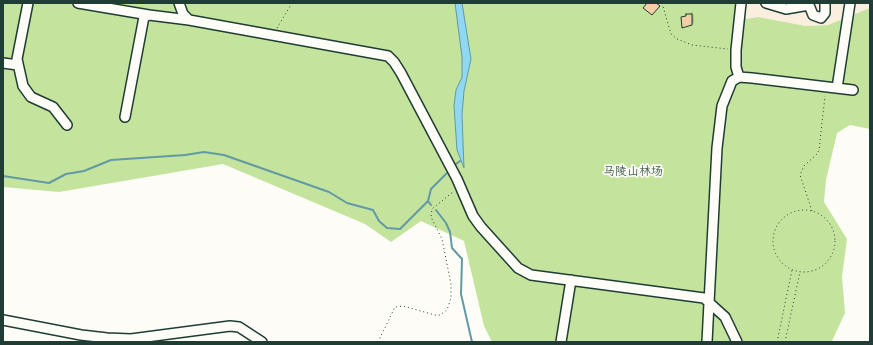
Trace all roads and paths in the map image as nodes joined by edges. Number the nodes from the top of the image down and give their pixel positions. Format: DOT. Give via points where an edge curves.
graph roads {
  1 [pos="28,3"];
  2 [pos="78,3"];
  3 [pos="178,3"];
  4 [pos="292,3"];
  5 [pos="662,3"];
  6 [pos="741,3"];
  7 [pos="766,3"];
  8 [pos="825,3"];
  9 [pos="850,3"];
  10 [pos="149,15"];
  11 [pos="189,20"];
  12 [pos="273,36"];
  13 [pos="736,50"];
  14 [pos="3,63"];
  15 [pos="18,66"];
  16 [pos="739,77"];
  17 [pos="835,88"];
  18 [pos="853,90"];
  19 [pos="125,117"];
  20 [pos="67,124"];
  21 [pos="460,187"];
  22 [pos="812,211"];
  23 [pos="792,269"];
  24 [pos="800,271"];
  25 [pos="572,280"];
  26 [pos="709,302"];
  27 [pos="3,320"];
  28 [pos="262,342"];
  29 [pos="378,342"];
  30 [pos="561,342"];
  31 [pos="707,342"];
  32 [pos="737,342"];
  33 [pos="777,342"];
  34 [pos="784,342"];
  1 -- 15 [label="street" via="17,59"];
  2 -- 10 [label="street"];
  3 -- 11 [label="street"];
  4 -- 12 [label="path"];
  5 -- 13 [label="path" via="671,34 677,39 692,44"];
  6 -- 13 [label="street"];
  7 -- 8 [label="street" via="786,9 808,5 813,15 821,18 826,13"];
  9 -- 17 [label="street"];
  10 -- 11 [label="street"];
  10 -- 19 [label="street" via="144,17 142,22"];
  11 -- 12 [label="street"];
  12 -- 21 [label="street" via="388,56 401,73"];
  13 -- 16 [label="street"];
  14 -- 15 [label="street"];
  15 -- 20 [label="street" via="26,92 36,100 53,107"];
  16 -- 17 [label="street"];
  16 -- 26 [label="street" via="732,82 722,106 717,148"];
  17 -- 18 [label="street"];
  17 -- 22 [label="path" via="826,95 819,150 804,166 800,175"];
  21 -- 25 [label="street" via="468,207 481,227 518,268 531,275"];
  21 -- 29 [label="path" via="432,209 431,217 442,239 449,269 451,298 447,310 435,315 403,306 395,308"];
  22 -- 23 [label="path" via="796,210 787,214 774,230 774,250 779,259"];
  22 -- 24 [label="path" via="825,218 831,226 834,246 824,264 815,269"];
  23 -- 24 [label="path"];
  23 -- 33 [label="path"];
  24 -- 34 [label="path"];
  25 -- 26 [label="street" via="698,297"];
  25 -- 30 [label="street"];
  26 -- 31 [label="street"];
  26 -- 32 [label="street" via="725,317"];
  27 -- 28 [label="street" via="81,336 131,339 230,326 239,327"];
}
